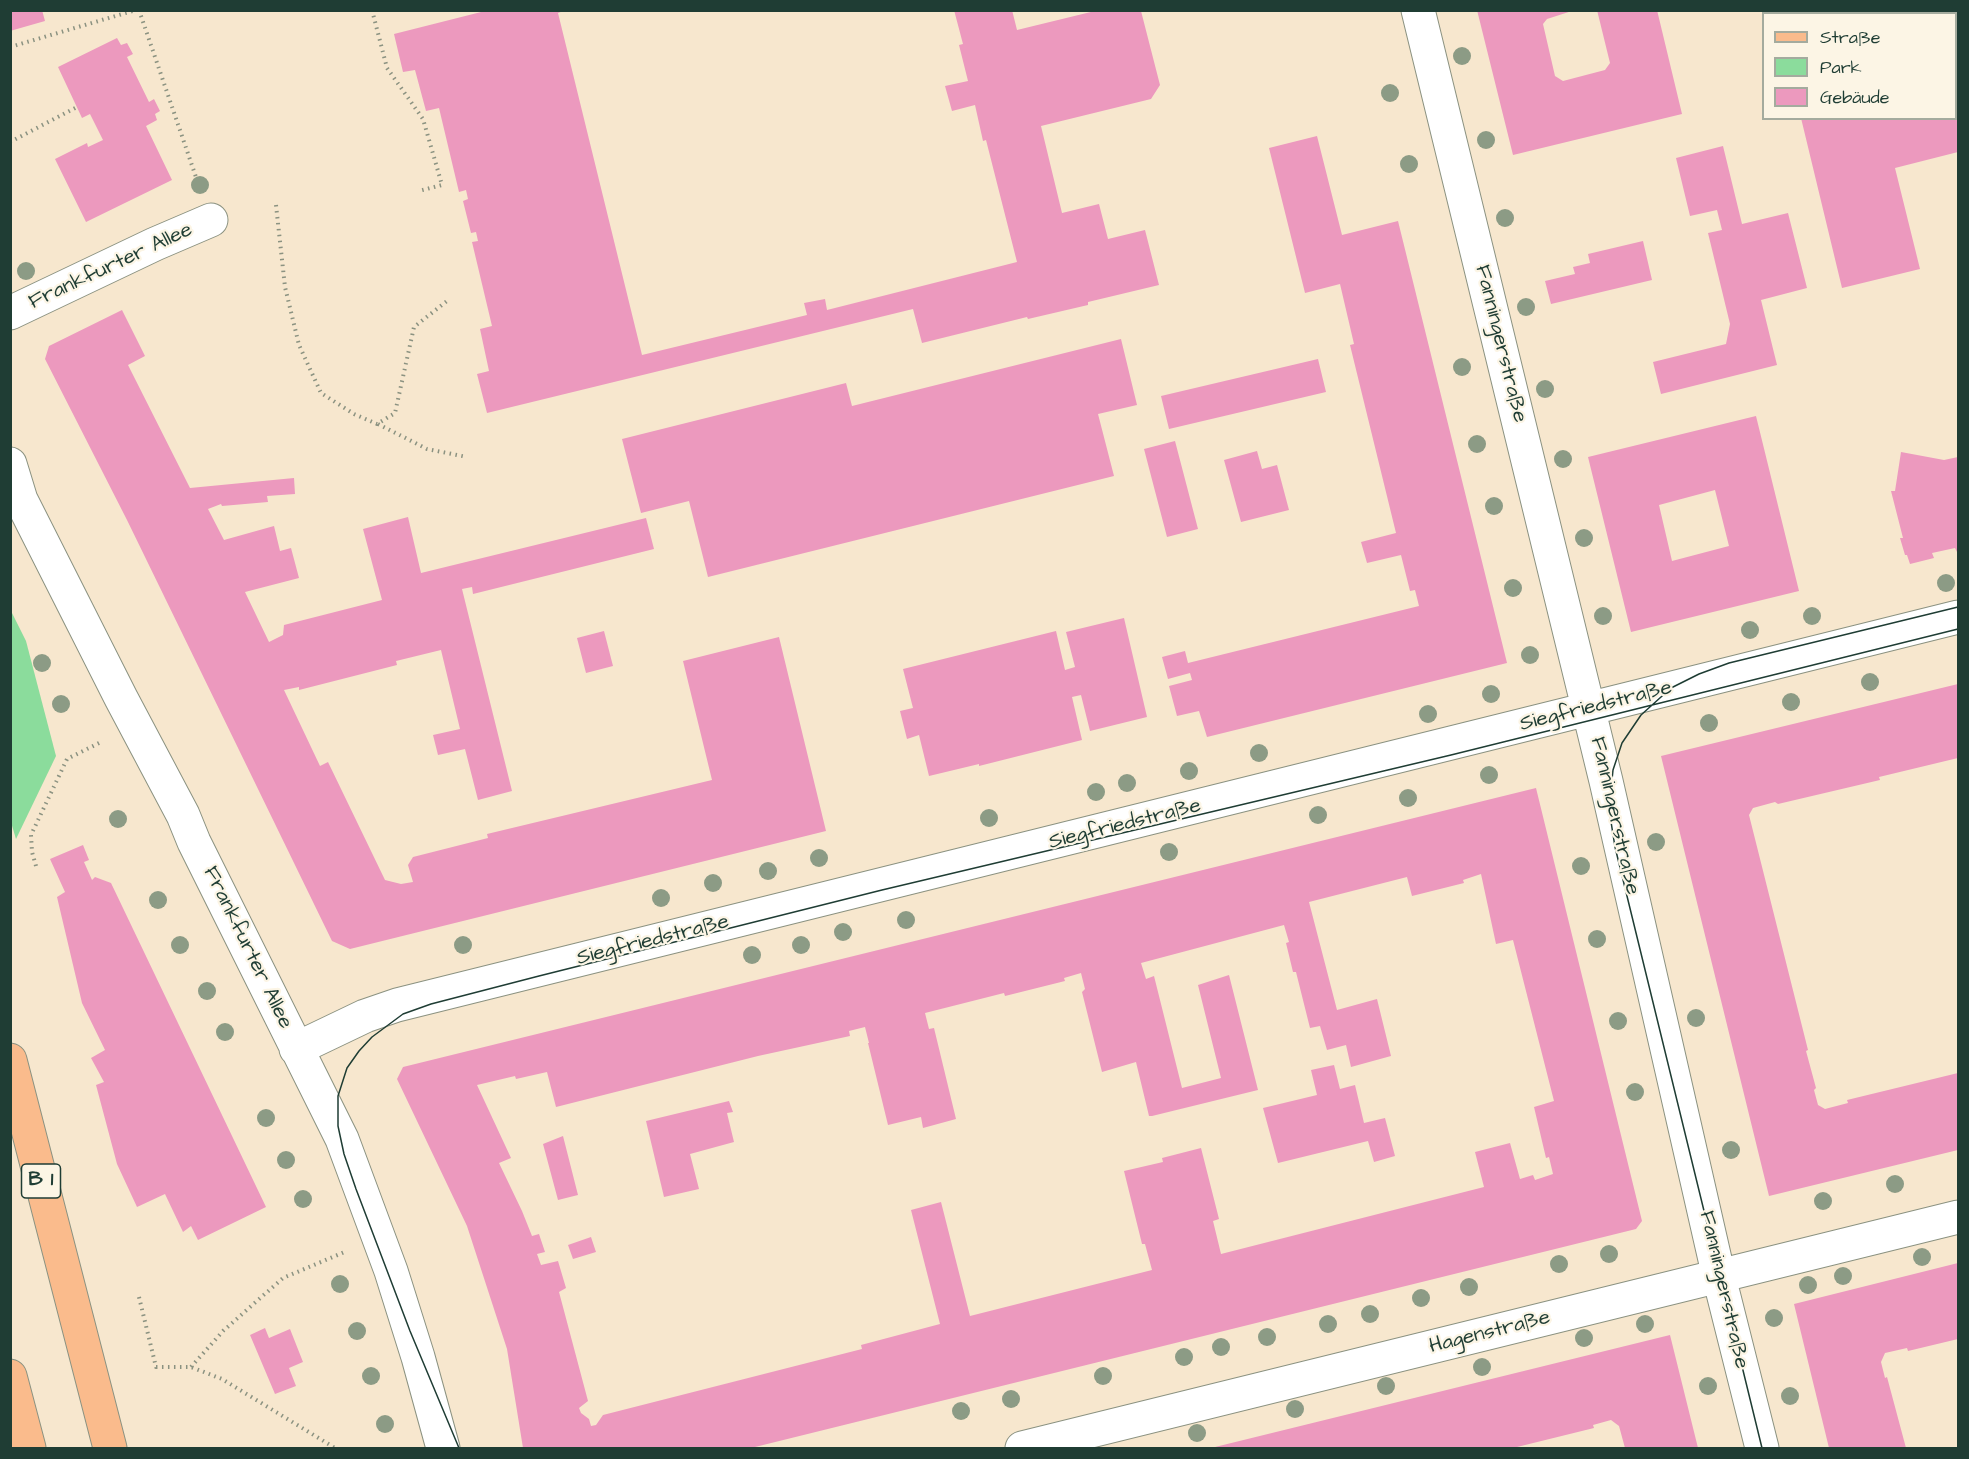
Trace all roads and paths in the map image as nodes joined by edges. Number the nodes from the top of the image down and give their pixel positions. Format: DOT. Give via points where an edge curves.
graph roads {
  1 [pos="137,10"];
  2 [pos="372,10"];
  3 [pos="1418,10"];
  4 [pos="10,47"];
  5 [pos="77,107"];
  6 [pos="10,142"];
  7 [pos="419,191"];
  8 [pos="276,205"];
  9 [pos="211,220"];
  10 [pos="447,302"];
  11 [pos="10,313"];
  12 [pos="378,424"];
  13 [pos="466,457"];
  14 [pos="10,464"];
  15 [pos="1959,617"];
  16 [pos="1588,709"];
  17 [pos="136,725"];
  18 [pos="36,866"];
  19 [pos="296,1049"];
  20 [pos="10,1060"];
  21 [pos="1959,1217"];
  22 [pos="379,1237"];
  23 [pos="1719,1277"];
  24 [pos="139,1297"];
  25 [pos="191,1367"];
  26 [pos="10,1376"];
  27 [pos="29,1449"];
  28 [pos="110,1449"];
  29 [pos="335,1449"];
  30 [pos="443,1449"];
  31 [pos="1022,1449"];
  32 [pos="1762,1449"];
  1 -- 4 [label="path"];
  1 -- 9 [label="path"];
  2 -- 7 [label="path" via="387,68 423,119 442,184"];
  3 -- 16 [label="street, Fanningerstraße"];
  5 -- 6 [label="path"];
  8 -- 12 [label="path" via="285,287 299,345 321,393"];
  9 -- 11 [label="street, Frankfurter Allee"];
  10 -- 12 [label="path" via="414,327 395,413"];
  12 -- 13 [label="path" via="427,449"];
  14 -- 17 [label="street, Frankfurter Allee" via="21,500"];
  15 -- 16 [label="street, Siegfriedstraße"];
  16 -- 19 [label="street, Siegfriedstraße" via="396,1005"];
  16 -- 23 [label="street, Fanningerstraße"];
  17 -- 18 [label="path" via="67,759 31,835"];
  17 -- 19 [label="street, Frankfurter Allee"];
  19 -- 22 [label="street, Frankfurter Allee" via="342,1139"];
  20 -- 28 [label="main road, B 1"];
  21 -- 23 [label="street, Hagenstraße"];
  22 -- 25 [label="path" via="284,1278 222,1331"];
  22 -- 30 [label="street, Frankfurter Allee"];
  23 -- 31 [label="street, Hagenstraße"];
  23 -- 32 [label="street, Fanningerstraße"];
  24 -- 25 [label="path" via="156,1367"];
  25 -- 29 [label="path" via="222,1379"];
  26 -- 27 [label="main road"];
}
